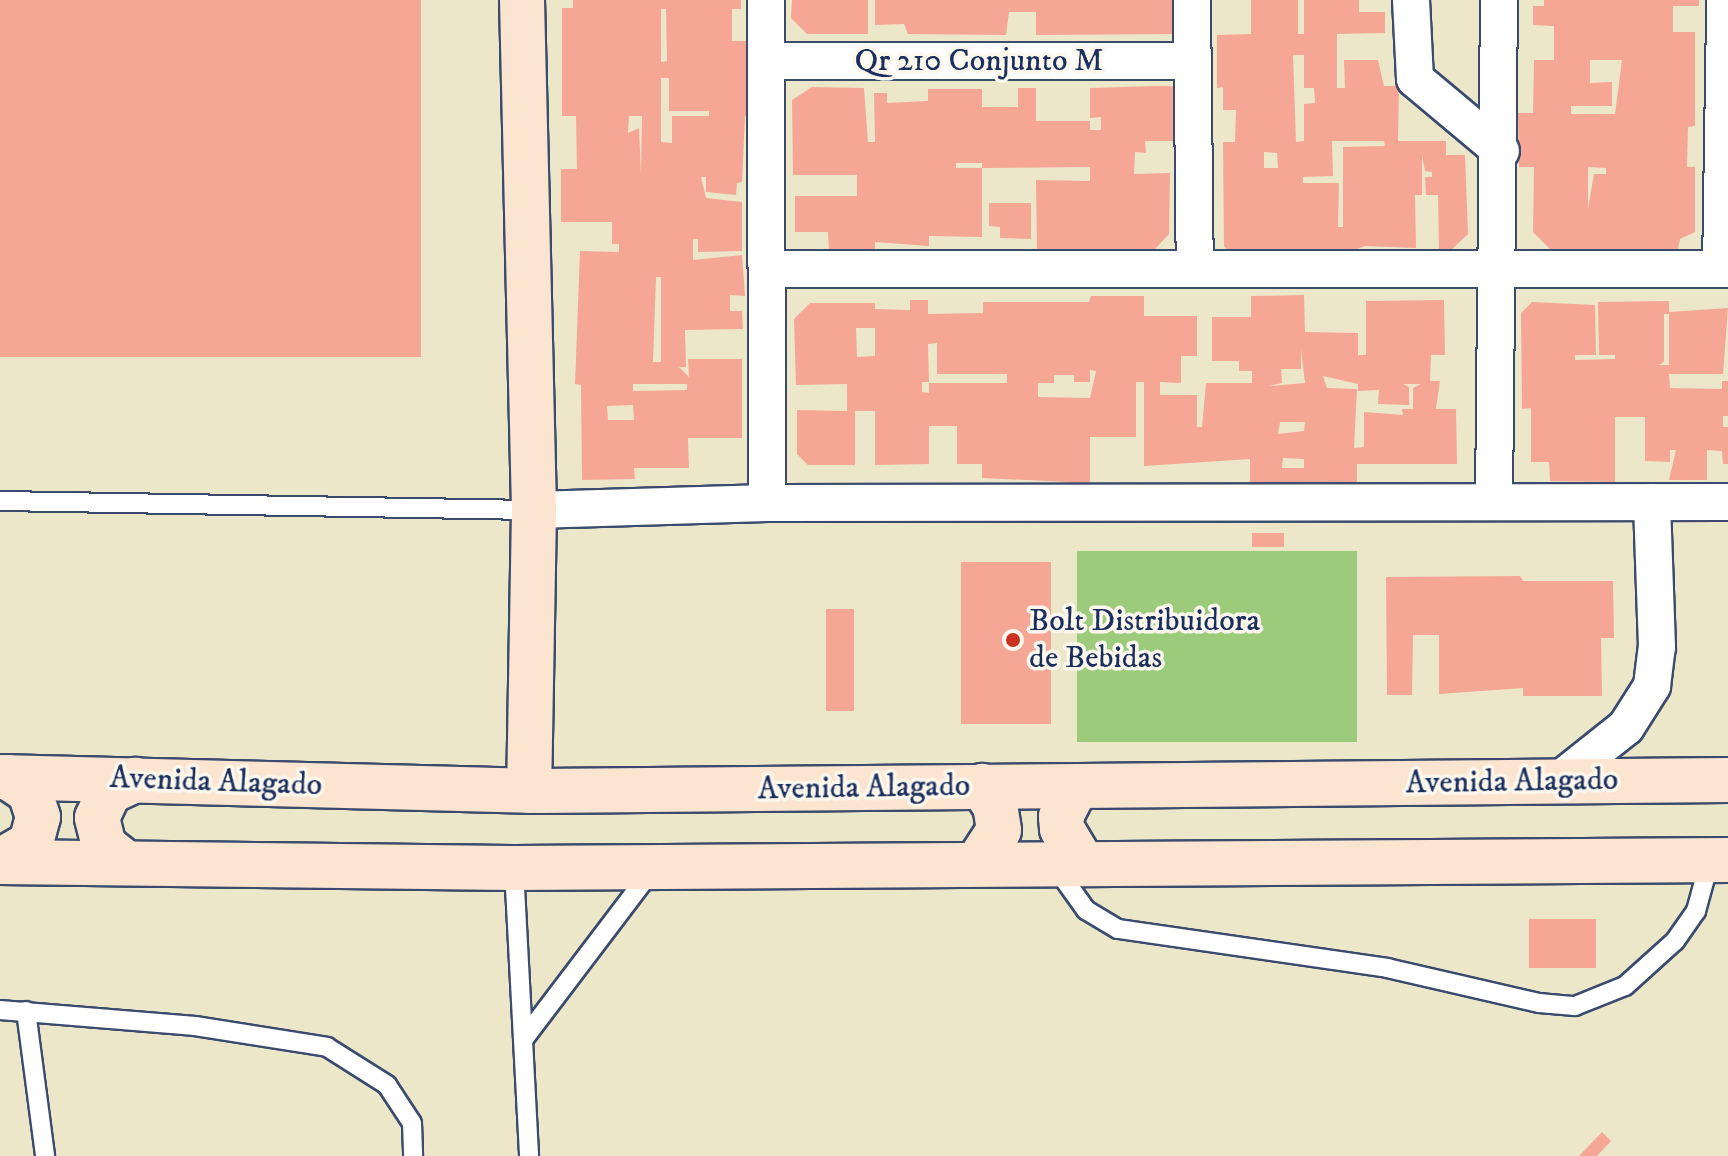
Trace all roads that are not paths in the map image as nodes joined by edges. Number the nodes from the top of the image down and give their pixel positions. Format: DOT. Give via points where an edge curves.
graph roads {
  1 [pos="522,0"];
  2 [pos="766,0"];
  3 [pos="1192,0"];
  4 [pos="1411,0"];
  5 [pos="1499,0"];
  6 [pos="1725,0"];
  7 [pos="1727,57"];
  8 [pos="767,61"];
  9 [pos="1191,61"];
  10 [pos="1501,151"];
  11 [pos="1195,268"];
  12 [pos="769,269"];
  13 [pos="1724,269"];
  14 [pos="1498,271"];
  15 [pos="0,501"];
  16 [pos="1494,502"];
  17 [pos="1652,502"];
  18 [pos="1728,502"];
  19 [pos="767,503"];
  20 [pos="534,510"];
  21 [pos="4,777"];
  22 [pos="135,780"];
  23 [pos="1728,780"];
  24 [pos="1558,781"];
  25 [pos="982,786"];
  26 [pos="1075,789"];
  27 [pos="529,791"];
  28 [pos="1719,860"];
  29 [pos="0,861"];
  30 [pos="1067,861"];
  31 [pos="126,863"];
  32 [pos="977,864"];
  33 [pos="655,867"];
  34 [pos="514,868"];
  35 [pos="0,1010"];
  36 [pos="26,1011"];
  37 [pos="523,1040"];
  38 [pos="45,1156"];
  39 [pos="413,1156"];
  40 [pos="529,1156"];
  1 -- 20 [label="main road"];
  2 -- 8 [label="street"];
  3 -- 9 [label="street"];
  4 -- 10 [label="street" via="1415,79"];
  5 -- 10 [label="street"];
  6 -- 7 [label="street"];
  7 -- 13 [label="street"];
  8 -- 9 [label="street, Qr 210 Conjunto M"];
  8 -- 12 [label="street"];
  9 -- 11 [label="street"];
  10 -- 14 [label="street"];
  11 -- 12 [label="street"];
  11 -- 14 [label="street"];
  12 -- 19 [label="street"];
  13 -- 14 [label="street"];
  14 -- 16 [label="street"];
  15 -- 20 [label="lane"];
  16 -- 17 [label="street"];
  16 -- 19 [label="street"];
  17 -- 18 [label="street"];
  17 -- 24 [label="street" via="1657,647 1652,686 1626,727"];
  19 -- 20 [label="street"];
  20 -- 27 [label="main road"];
  21 -- 22 [label="main road, Avenida Alagado"];
  21 -- 29 [label="main road" via="30,792 38,817 31,843"];
  22 -- 27 [label="main road, Avenida Alagado"];
  22 -- 31 [label="main road" via="109,792 97,818 104,846"];
  23 -- 24 [label="main road, Avenida Alagado"];
  24 -- 26 [label="main road, Avenida Alagado"];
  25 -- 26 [label="main road, Avenida Alagado"];
  25 -- 27 [label="main road, Avenida Alagado"];
  25 -- 32 [label="main road" via="995,806 999,830"];
  26 -- 30 [label="main road" via="1061,817"];
  28 -- 30 [label="main road"];
  28 -- 30 [label="lane" via="1696,911 1675,941 1625,986 1575,1006 1539,1003 1387,968 1118,929 1086,910"];
  29 -- 31 [label="main road"];
  30 -- 32 [label="main road"];
  31 -- 34 [label="main road"];
  32 -- 33 [label="main road"];
  33 -- 34 [label="main road"];
  33 -- 37 [label="lane"];
  34 -- 37 [label="lane"];
  35 -- 36 [label="lane"];
  36 -- 38 [label="lane"];
  36 -- 39 [label="lane" via="195,1026 327,1047 387,1085 412,1123"];
  37 -- 40 [label="lane"];
}
